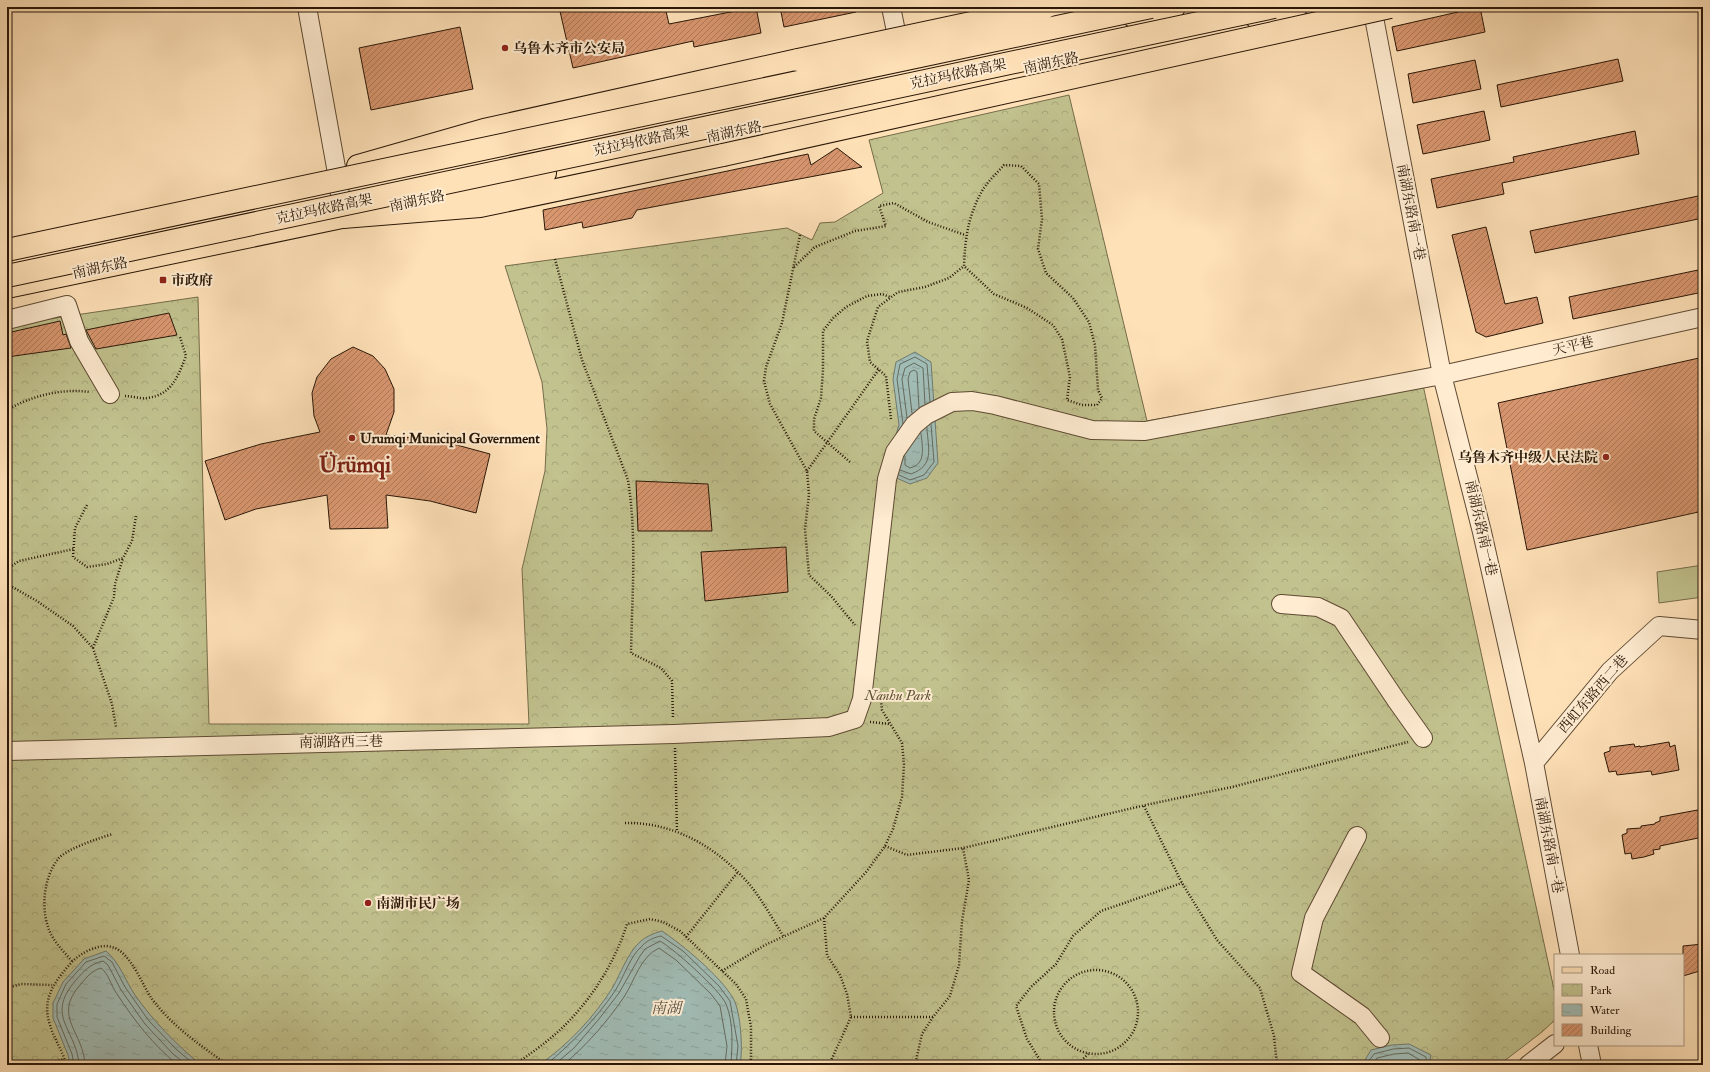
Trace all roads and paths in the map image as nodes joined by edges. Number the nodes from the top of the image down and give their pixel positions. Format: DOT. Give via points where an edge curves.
graph roads {
  1 [pos="307,7"];
  2 [pos="891,7"];
  3 [pos="1046,7"];
  4 [pos="1151,7"];
  5 [pos="1174,7"];
  6 [pos="1274,7"];
  7 [pos="1296,7"];
  8 [pos="1372,7"];
  9 [pos="1390,7"];
  10 [pos="903,66"];
  11 [pos="773,88"];
  12 [pos="337,173"];
  13 [pos="343,217"];
  14 [pos="800,235"];
  15 [pos="966,235"];
  16 [pos="7,250"];
  17 [pos="554,260"];
  18 [pos="964,266"];
  19 [pos="793,267"];
  20 [pos="7,276"];
  21 [pos="7,287"];
  22 [pos="891,298"];
  23 [pos="1703,317"];
  24 [pos="7,320"];
  25 [pos="879,369"];
  26 [pos="1442,375"];
  27 [pos="110,394"];
  28 [pos="890,419"];
  29 [pos="827,442"];
  30 [pos="850,462"];
  31 [pos="806,470"];
  32 [pos="87,505"];
  33 [pos="136,516"];
  34 [pos="74,549"];
  35 [pos="123,558"];
  36 [pos="7,569"];
  37 [pos="7,584"];
  38 [pos="1281,604"];
  39 [pos="1703,630"];
  40 [pos="869,642"];
  41 [pos="93,648"];
  42 [pos="880,688"];
  43 [pos="855,719"];
  44 [pos="891,724"];
  45 [pos="116,727"];
  46 [pos="674,734"];
  47 [pos="1423,738"];
  48 [pos="7,751"];
  49 [pos="1534,763"];
  50 [pos="1144,806"];
  51 [pos="625,823"];
  52 [pos="677,832"];
  53 [pos="113,834"];
  54 [pos="1357,836"];
  55 [pos="885,846"];
  56 [pos="963,848"];
  57 [pos="737,873"];
  58 [pos="1182,883"];
  59 [pos="824,918"];
  60 [pos="784,936"];
  61 [pos="686,937"];
  62 [pos="1570,954"];
  63 [pos="72,961"];
  64 [pos="722,971"];
  65 [pos="52,985"];
  66 [pos="7,988"];
  67 [pos="851,1018"];
  68 [pos="933,1018"];
  69 [pos="1380,1038"];
  70 [pos="1554,1045"];
  71 [pos="1588,1046"];
  72 [pos="1088,1053"];
  73 [pos="64,1058"];
  74 [pos="38,1065"];
  75 [pos="66,1065"];
  76 [pos="228,1065"];
  77 [pos="514,1065"];
  78 [pos="750,1065"];
  79 [pos="829,1065"];
  80 [pos="915,1065"];
  81 [pos="1043,1065"];
  82 [pos="1077,1065"];
  83 [pos="1277,1065"];
  84 [pos="1528,1065"];
  85 [pos="1592,1065"];
  1 -- 12 [label="street"];
  2 -- 10 [label="street"];
  3 -- 12 [label="main road, bridge" via="484,130"];
  4 -- 11 [label="main road, 克拉玛依路高架, bridge"];
  5 -- 10 [label="main road, 南湖东路"];
  6 -- 20 [label="main road, 克拉玛依路高架, bridge"];
  7 -- 13 [label="main road, 南湖东路" via="1188,33"];
  8 -- 26 [label="street, 南湖东路南一巷"];
  9 -- 13 [label="main road, bridge" via="723,155 480,206"];
  10 -- 11 [label="main road, 南湖东路"];
  11 -- 12 [label="main road, 南湖东路"];
  11 -- 16 [label="main road, 克拉玛依路高架, bridge"];
  12 -- 13 [label="street"];
  12 -- 16 [label="main road, 南湖东路"];
  13 -- 21 [label="main road, 南湖东路"];
  14 -- 19 [label="path"];
  15 -- 18 [label="path"];
  15 -- 18 [label="path" via="982,191 1004,165 1021,166 1039,184 1042,219 1038,249 1046,273 1073,298 1089,322 1096,345 1098,390 1102,398 1097,405 1082,405 1067,400 1070,377 1062,339 1053,325 1027,308 994,294"];
  15 -- 19 [label="path" via="928,222 894,203 878,206 886,226 855,231 815,248"];
  17 -- 46 [label="path" via="582,360 628,480 633,537 630,653 661,668 672,681"];
  18 -- 22 [label="path" via="949,278 925,287 898,292"];
  19 -- 31 [label="path" via="782,323 766,367 764,381 770,404"];
  22 -- 25 [label="path" via="878,308 867,341 870,362"];
  22 -- 29 [label="path" via="882,294 867,296 846,306 823,331 821,398 814,419 814,431"];
  23 -- 26 [label="street, 天平巷"];
  24 -- 27 [label="street" via="66,305 79,341"];
  25 -- 28 [label="path" via="886,376"];
  25 -- 29 [label="path"];
  26 -- 40 [label="street, 天平巷" via="1145,431 1092,430 995,405 972,401 952,402 926,415 914,425 895,452 887,479"];
  26 -- 49 [label="street, 南湖东路南一巷" via="1482,532"];
  29 -- 30 [label="path"];
  29 -- 31 [label="path"];
  31 -- 40 [label="path" via="809,494 805,529 809,575 836,602"];
  32 -- 34 [label="path" via="75,528"];
  33 -- 35 [label="path" via="132,541"];
  34 -- 35 [label="path" via="73,557 87,566 107,564"];
  34 -- 36 [label="path" via="19,561"];
  35 -- 41 [label="path" via="114,597"];
  37 -- 41 [label="path" via="37,601 72,626"];
  38 -- 47 [label="street" via="1318,607 1341,618"];
  39 -- 49 [label="street, 西虹东路西二巷" via="1659,626 1610,671"];
  40 -- 43 [label="street, 天平巷" via="862,699"];
  41 -- 45 [label="path" via="112,704"];
  42 -- 44 [label="path" via="882,710"];
  43 -- 44 [label="path"];
  43 -- 46 [label="street, 南湖路西三巷" via="829,727"];
  44 -- 55 [label="path" via="902,742 904,764 902,797"];
  46 -- 48 [label="street, 南湖路西三巷"];
  46 -- 52 [label="path"];
  47 -- 50 [label="path" via="1232,787"];
  49 -- 62 [label="street, 南湖东路南一巷"];
  50 -- 56 [label="path"];
  50 -- 58 [label="path"];
  51 -- 52 [label="path" via="641,823"];
  52 -- 57 [label="path" via="703,843"];
  53 -- 63 [label="path" via="58,858 46,887 48,927 57,944"];
  54 -- 69 [label="street" via="1314,918 1301,973 1362,1016"];
  55 -- 56 [label="path" via="907,855"];
  55 -- 59 [label="path" via="867,872"];
  56 -- 68 [label="path" via="968,880 959,965 950,996"];
  57 -- 60 [label="path" via="750,886"];
  57 -- 61 [label="path"];
  58 -- 81 [label="path" via="1101,911 1073,936 1056,964 1031,987 1016,1006 1027,1039"];
  58 -- 83 [label="path" via="1217,940 1260,988 1274,1036"];
  59 -- 60 [label="path"];
  59 -- 67 [label="path" via="827,955 847,994"];
  60 -- 64 [label="path"];
  61 -- 64 [label="path"];
  61 -- 77 [label="path" via="680,930 650,919 627,924 622,940 592,993 569,1021 538,1049"];
  63 -- 65 [label="path"];
  63 -- 76 [label="path" via="87,951 102,947 112,947 124,954 152,999 176,1024"];
  64 -- 78 [label="path" via="736,984 746,999 751,1027"];
  65 -- 66 [label="path" via="21,984"];
  65 -- 73 [label="path" via="47,1007 50,1025"];
  67 -- 68 [label="path"];
  67 -- 79 [label="path"];
  68 -- 80 [label="path" via="922,1034"];
  70 -- 84 [label="street"];
  71 -- 85 [label="street"];
  72 -- 72 [label="path" via="1095,1055 1112,1052 1126,1043 1135,1030 1139,1013 1136,997 1127,983 1113,974 1097,970 1081,973 1067,982 1057,995 1054,1012 1056,1028 1065,1042 1079,1051"];
  72 -- 82 [label="path"];
  73 -- 74 [label="path"];
  73 -- 75 [label="path"];
}
